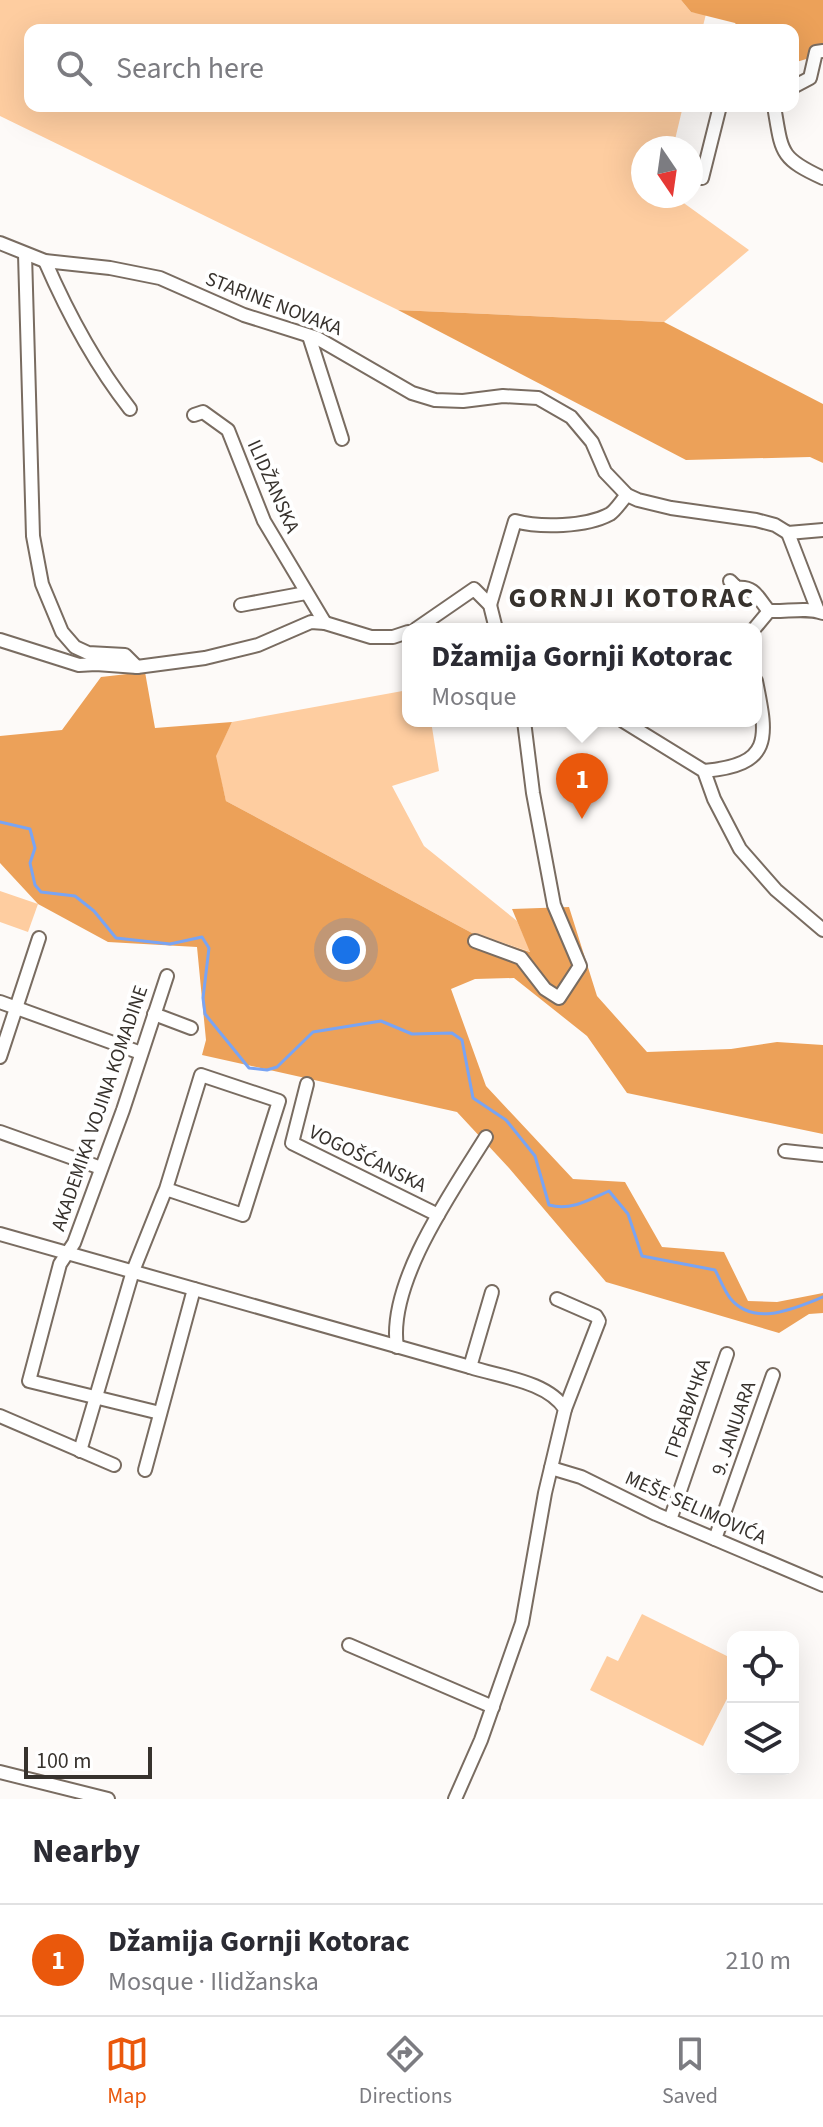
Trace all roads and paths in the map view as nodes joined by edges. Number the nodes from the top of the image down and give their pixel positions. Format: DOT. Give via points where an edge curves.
graph roads {
  1 [pos="823,51"];
  2 [pos="799,84"];
  3 [pos="718,112"];
  4 [pos="775,112"];
  5 [pos="703,174"];
  6 [pos="823,178"];
  7 [pos="0,243"];
  8 [pos="25,254"];
  9 [pos="45,261"];
  10 [pos="309,336"];
  11 [pos="130,409"];
  12 [pos="194,415"];
  13 [pos="342,439"];
  14 [pos="627,495"];
  15 [pos="823,530"];
  16 [pos="788,533"];
  17 [pos="730,581"];
  18 [pos="306,593"];
  19 [pos="241,605"];
  20 [pos="490,605"];
  21 [pos="769,611"];
  22 [pos="821,612"];
  23 [pos="325,623"];
  24 [pos="425,623"];
  25 [pos="494,623"];
  26 [pos="759,623"];
  27 [pos="402,634"];
  28 [pos="0,640"];
  29 [pos="137,667"];
  30 [pos="762,716"];
  31 [pos="525,727"];
  32 [pos="632,727"];
  33 [pos="644,727"];
  34 [pos="643,735"];
  35 [pos="704,771"];
  36 [pos="823,930"];
  37 [pos="39,938"];
  38 [pos="475,941"];
  39 [pos="167,976"];
  40 [pos="0,1002"];
  41 [pos="17,1008"];
  42 [pos="154,1014"];
  43 [pos="191,1028"];
  44 [pos="141,1053"];
  45 [pos="0,1057"];
  46 [pos="307,1084"];
  47 [pos="0,1132"];
  48 [pos="486,1137"];
  49 [pos="785,1151"];
  50 [pos="823,1155"];
  51 [pos="101,1168"];
  52 [pos="166,1189"];
  53 [pos="438,1215"];
  54 [pos="1,1238"];
  55 [pos="68,1254"];
  56 [pos="133,1271"];
  57 [pos="194,1289"];
  58 [pos="492,1292"];
  59 [pos="557,1299"];
  60 [pos="397,1347"];
  61 [pos="727,1354"];
  62 [pos="470,1367"];
  63 [pos="773,1375"];
  64 [pos="98,1399"];
  65 [pos="565,1409"];
  66 [pos="160,1413"];
  67 [pos="0,1416"];
  68 [pos="80,1451"];
  69 [pos="114,1465"];
  70 [pos="551,1468"];
  71 [pos="145,1470"];
  72 [pos="670,1520"];
  73 [pos="715,1539"];
  74 [pos="823,1585"];
  75 [pos="349,1645"];
  76 [pos="493,1707"];
  77 [pos="0,1772"];
  78 [pos="108,1799"];
  79 [pos="455,1799"];
  1 -- 2 [label="street" via="816,52 810,78"];
  3 -- 5 [label="street"];
  4 -- 6 [label="street" via="788,159"];
  7 -- 8 [label="street, STARINE NOVAKA"];
  8 -- 9 [label="street, STARINE NOVAKA"];
  8 -- 29 [label="street" via="33,536 46,597 67,639 79,650 125,655"];
  9 -- 10 [label="street, STARINE NOVAKA" via="160,278 244,315"];
  9 -- 11 [label="street" via="91,356"];
  10 -- 13 [label="street"];
  10 -- 14 [label="street, STARINE NOVAKA" via="412,393 435,400 538,398 556,407 592,442 605,472"];
  12 -- 18 [label="street, ILIDŽANSKA" via="203,412 228,430 264,521"];
  14 -- 16 [label="street" via="671,508 756,520"];
  14 -- 20 [label="street" via="611,513 576,523 550,527 515,521"];
  15 -- 16 [label="street"];
  16 -- 22 [label="street"];
  17 -- 21 [label="street" via="753,591"];
  18 -- 19 [label="street"];
  18 -- 23 [label="street, ILIDŽANSKA"];
  20 -- 24 [label="street" via="474,589"];
  20 -- 25 [label="street"];
  21 -- 22 [label="street"];
  21 -- 26 [label="street"];
  23 -- 27 [label="street" via="371,637"];
  23 -- 29 [label="street" via="311,622 258,645 205,658"];
  28 -- 29 [label="street" via="79,665"];
  30 -- 35 [label="street" via="759,750 748,761"];
  31 -- 38 [label="street" via="554,905 580,966 559,998 521,958"];
  32 -- 34 [label="street"];
  33 -- 34 [label="street"];
  34 -- 35 [label="street"];
  35 -- 36 [label="street" via="740,849 776,890"];
  37 -- 41 [label="street"];
  39 -- 42 [label="street, AKADEMIKA VOJINA KOMADINE"];
  40 -- 41 [label="street"];
  41 -- 44 [label="street"];
  41 -- 45 [label="street"];
  42 -- 43 [label="street"];
  42 -- 44 [label="street, AKADEMIKA VOJINA KOMADINE"];
  44 -- 51 [label="street, AKADEMIKA VOJINA KOMADINE"];
  46 -- 53 [label="street, VOGOŠĆANSKA" via="292,1143"];
  47 -- 51 [label="street"];
  48 -- 53 [label="street, VOGOŠĆANSKA"];
  49 -- 50 [label="street"];
  51 -- 55 [label="street, AKADEMIKA VOJINA KOMADINE"];
  52 -- 52 [label="street" via="201,1075 279,1101 243,1215"];
  52 -- 56 [label="street"];
  53 -- 60 [label="street, VOGOŠĆANSKA" via="404,1292"];
  54 -- 55 [label="street, AKADEMIKA VOJINA KOMADINE"];
  55 -- 56 [label="street, AKADEMIKA VOJINA KOMADINE"];
  55 -- 64 [label="street, AKADEMIKA VOJINA KOMADINE" via="60,1264 29,1381"];
  56 -- 57 [label="street, AKADEMIKA VOJINA KOMADINE"];
  56 -- 64 [label="street"];
  57 -- 60 [label="street, AKADEMIKA VOJINA KOMADINE"];
  57 -- 66 [label="street"];
  58 -- 62 [label="street"];
  59 -- 65 [label="street" via="596,1316 599,1323"];
  60 -- 62 [label="street"];
  61 -- 72 [label="street, ГРБАВИЧКА"];
  62 -- 65 [label="street" via="536,1387"];
  63 -- 73 [label="street, 9. JANUARA"];
  64 -- 66 [label="street, AKADEMIKA VOJINA KOMADINE"];
  64 -- 68 [label="street"];
  65 -- 70 [label="street"];
  66 -- 71 [label="street"];
  67 -- 68 [label="street"];
  68 -- 69 [label="street"];
  70 -- 72 [label="street, MEŠE SELIMOVIĆA"];
  70 -- 76 [label="street" via="522,1623"];
  72 -- 73 [label="street, MEŠE SELIMOVIĆA"];
  73 -- 74 [label="street, MEŠE SELIMOVIĆA"];
  75 -- 76 [label="street"];
  76 -- 79 [label="street"];
  77 -- 78 [label="street"];
}
